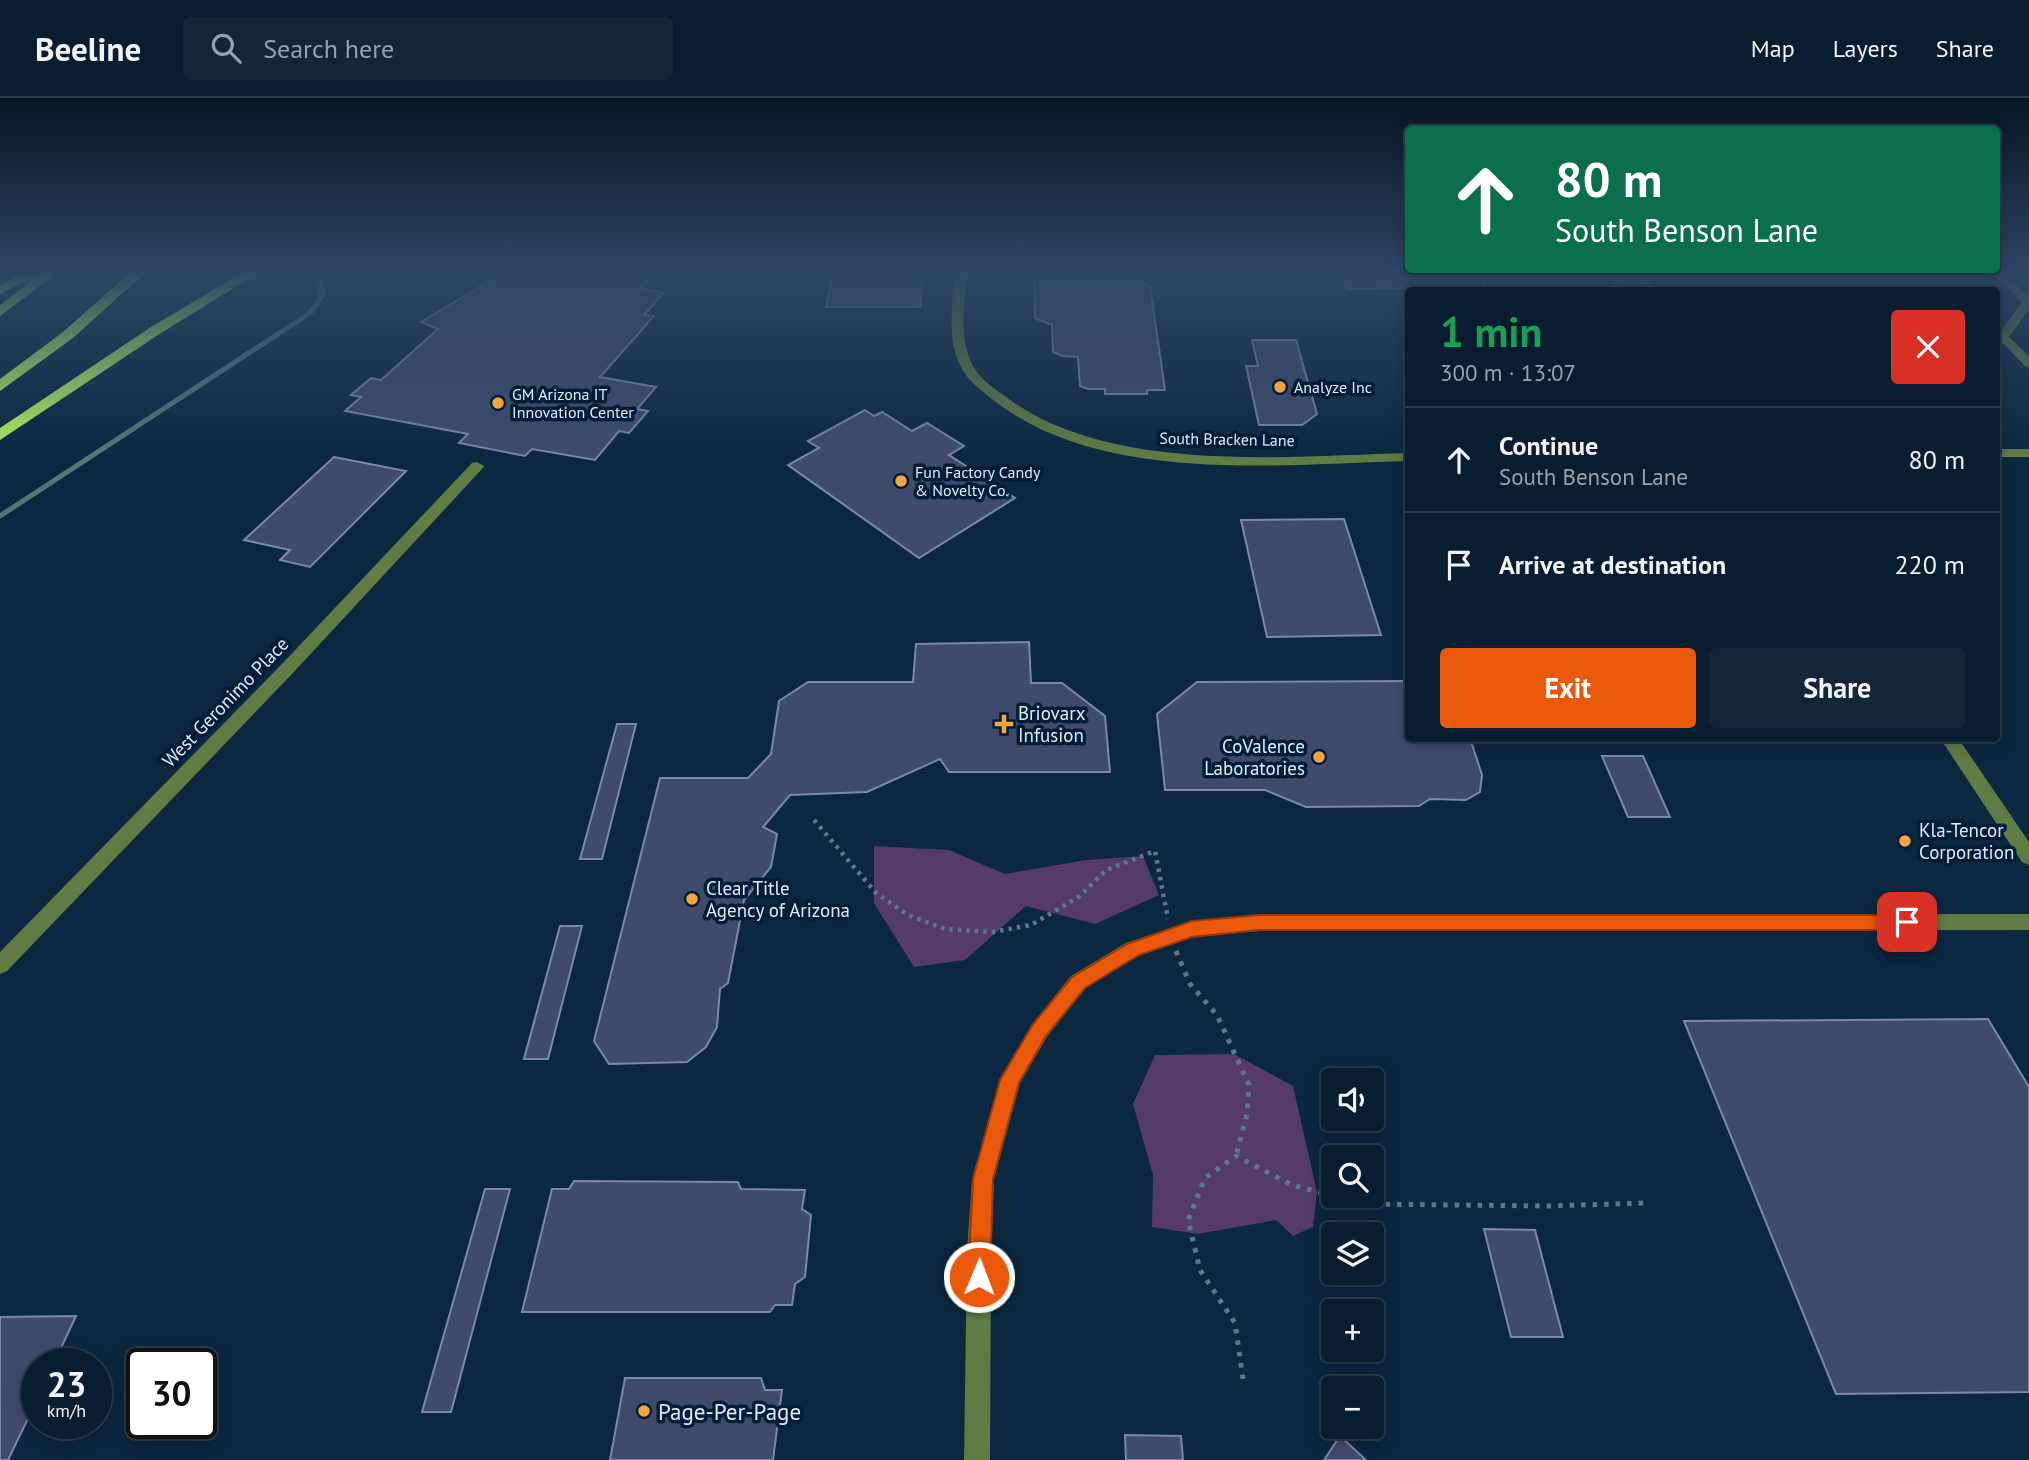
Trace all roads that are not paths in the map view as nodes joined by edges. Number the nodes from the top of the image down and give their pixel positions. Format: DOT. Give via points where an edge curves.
graph roads {
  1 [pos="70,334"];
  2 [pos="151,334"];
  3 [pos="958,334"];
  4 [pos="2000,337"];
  5 [pos="2029,363"];
  6 [pos="0,386"];
  7 [pos="0,435"];
  8 [pos="2000,453"];
  9 [pos="2029,453"];
  10 [pos="1405,457"];
  11 [pos="477,466"];
  12 [pos="1951,742"];
  13 [pos="2029,857"];
  14 [pos="2029,922"];
  15 [pos="0,965"];
  16 [pos="977,1460"];
  1 -- 6 [label="highway"];
  2 -- 7 [label="highway"];
  3 -- 10 [label="street, South Bracken Lane" via="967,366 1009,411 1069,437 1144,454 1200,459"];
  4 -- 5 [label="street"];
  8 -- 9 [label="street"];
  11 -- 15 [label="street, West Geronimo Place"];
  12 -- 13 [label="street"];
  14 -- 16 [label="street" via="1259,923 1192,929 1133,949 1078,982 1040,1030 1010,1080 983,1179"];
}
